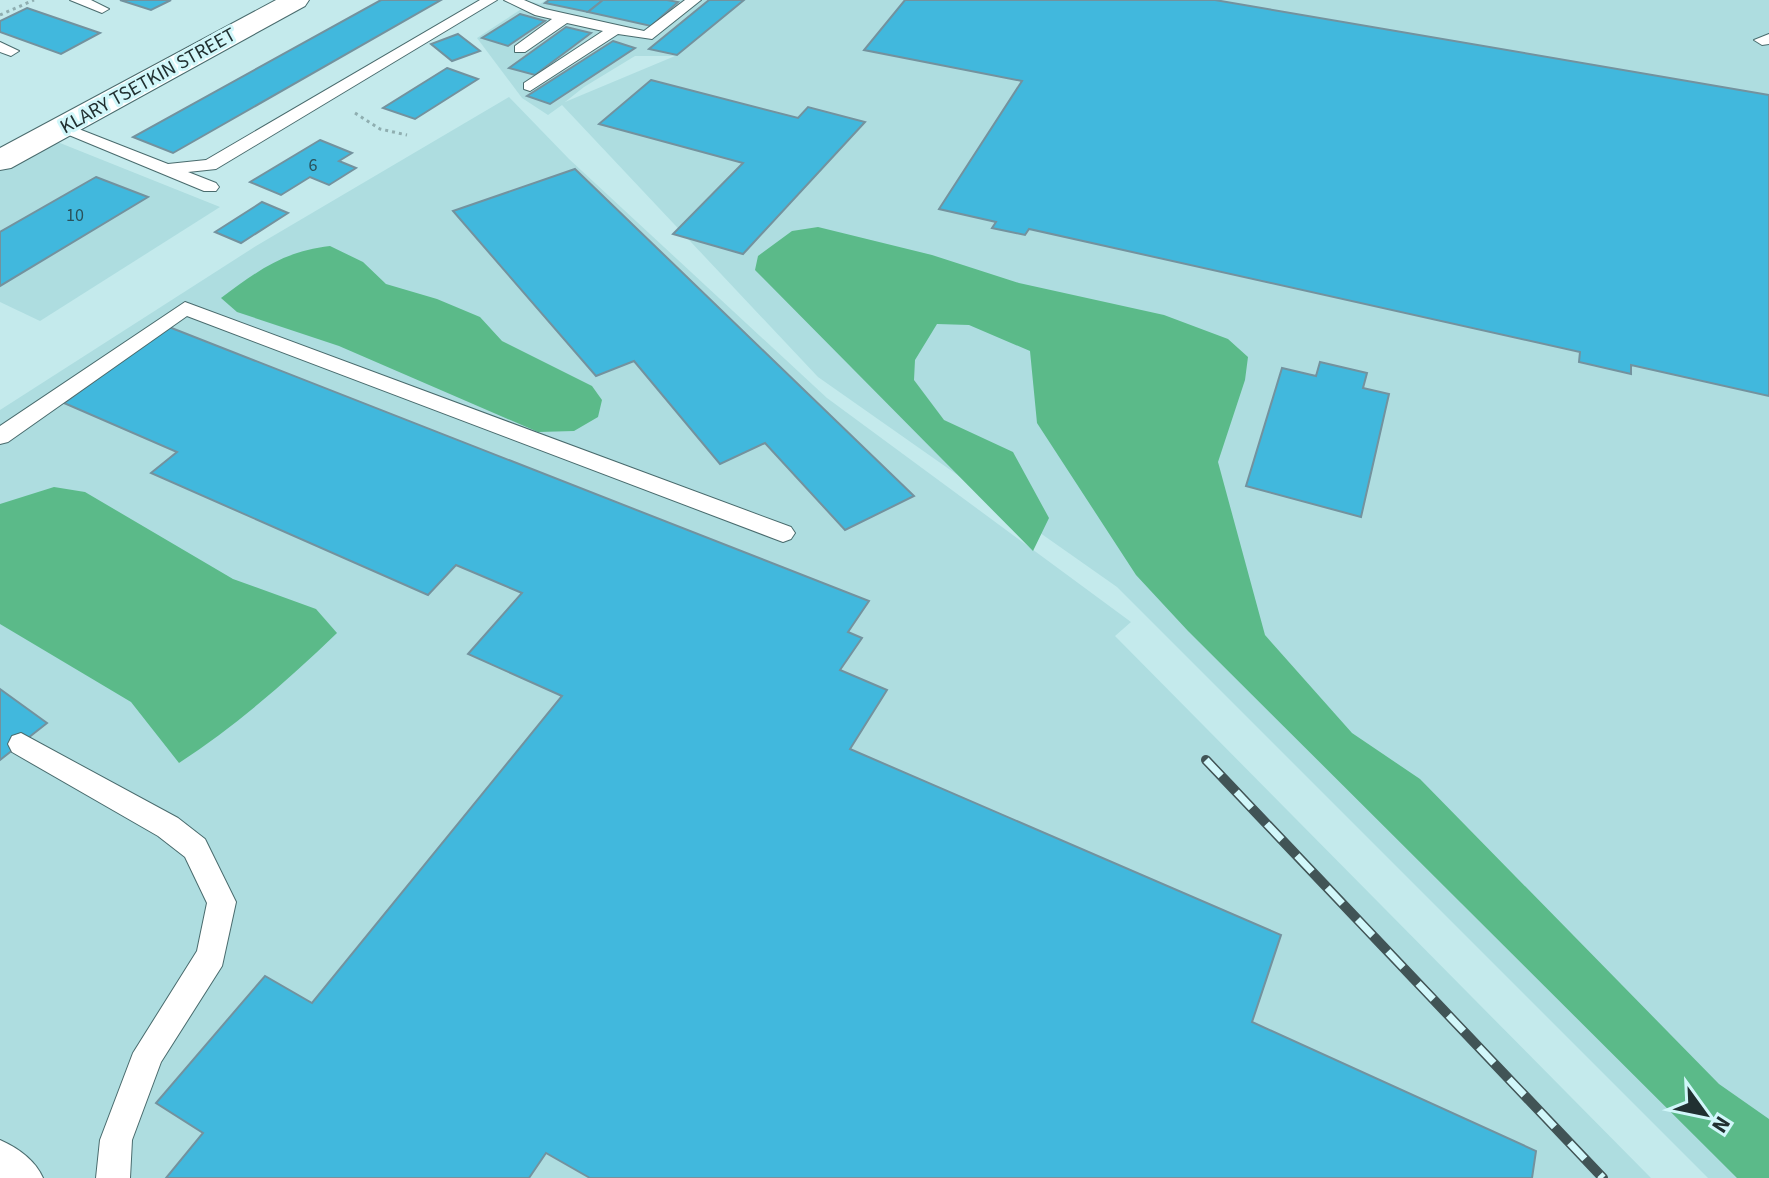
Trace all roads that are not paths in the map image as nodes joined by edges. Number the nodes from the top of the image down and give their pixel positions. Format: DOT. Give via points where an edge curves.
graph roads {
  1 [pos="77,0"];
  2 [pos="296,0"];
  3 [pos="490,0"];
  4 [pos="511,0"];
  5 [pos="694,0"];
  6 [pos="102,9"];
  7 [pos="564,18"];
  8 [pos="616,29"];
  9 [pos="520,49"];
  10 [pos="530,86"];
  11 [pos="60,128"];
  12 [pos="6,154"];
  13 [pos="170,169"];
  14 [pos="210,187"];
  15 [pos="0,437"];
  16 [pos="783,533"];
  17 [pos="21,744"];
  18 [pos="0,1157"];
  19 [pos="26,1178"];
  20 [pos="113,1178"];
  1 -- 6 [label="lane"];
  2 -- 11 [label="street, KLARY TSETKIN STREET"];
  3 -- 13 [label="lane" via="210,165"];
  4 -- 7 [label="lane"];
  5 -- 8 [label="lane" via="647,36"];
  7 -- 8 [label="lane"];
  7 -- 9 [label="lane"];
  8 -- 10 [label="lane"];
  11 -- 12 [label="street, KLARY TSETKIN STREET"];
  11 -- 13 [label="lane"];
  13 -- 14 [label="lane"];
  15 -- 16 [label="lane" via="185,308"];
  17 -- 20 [label="lane" via="168,827 195,848 222,902 211,956 149,1053 116,1140"];
  18 -- 19 [label="lane"];
}
